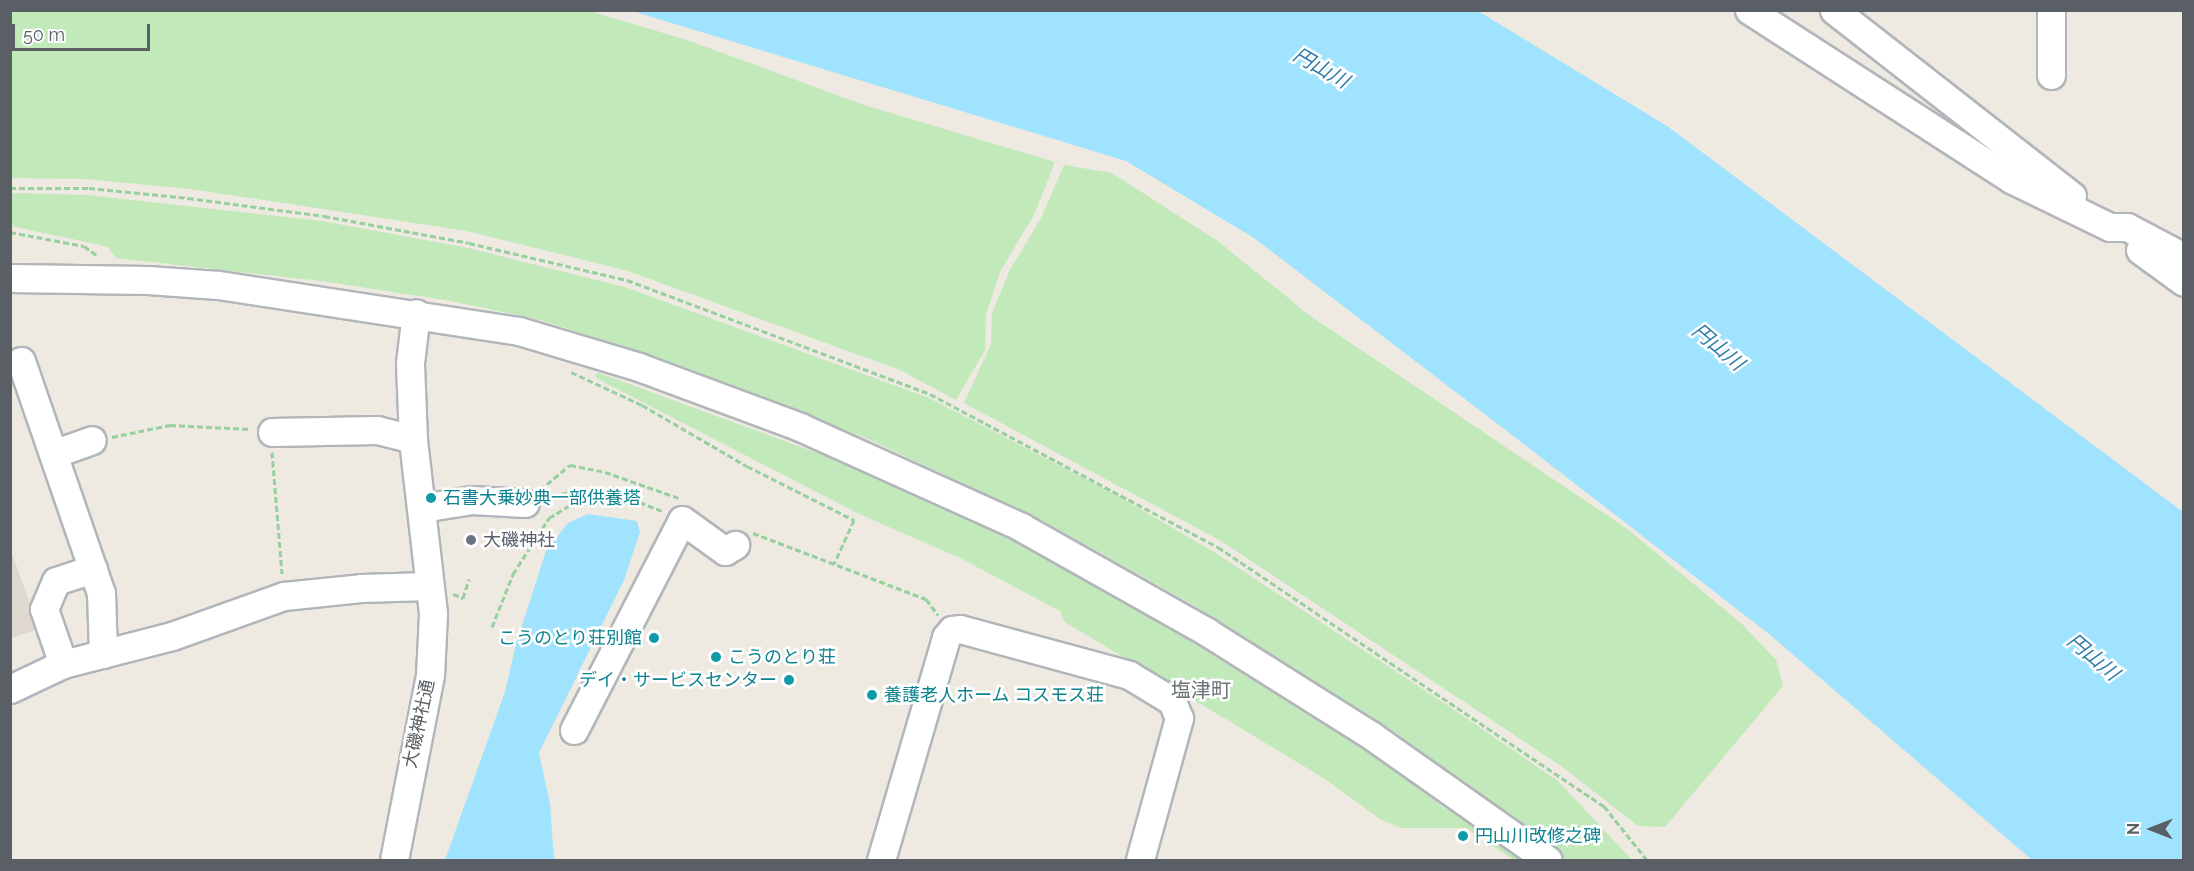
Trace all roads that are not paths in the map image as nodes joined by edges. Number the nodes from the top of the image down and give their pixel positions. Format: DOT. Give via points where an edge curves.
graph roads {
  1 [pos="1749,10"];
  2 [pos="1834,10"];
  3 [pos="2051,10"];
  4 [pos="2051,75"];
  5 [pos="2110,227"];
  6 [pos="2184,257"];
  7 [pos="10,278"];
  8 [pos="2184,282"];
  9 [pos="416,313"];
  10 [pos="21,361"];
  11 [pos="272,432"];
  12 [pos="413,439"];
  13 [pos="92,440"];
  14 [pos="53,454"];
  15 [pos="525,503"];
  16 [pos="422,508"];
  17 [pos="735,545"];
  18 [pos="93,569"];
  19 [pos="428,586"];
  20 [pos="103,654"];
  21 [pos="63,664"];
  22 [pos="10,689"];
  23 [pos="574,730"];
  24 [pos="394,861"];
  25 [pos="881,861"];
  26 [pos="1140,861"];
  27 [pos="1548,861"];
  1 -- 5 [label="street" via="2012,179"];
  2 -- 5 [label="street"];
  3 -- 4 [label="street"];
  5 -- 6 [label="street" via="2127,227"];
  5 -- 8 [label="street"];
  7 -- 9 [label="street" via="103,278 218,285"];
  9 -- 12 [label="street, 大磯神社通" via="410,363"];
  9 -- 27 [label="street" via="519,331 639,367 800,427 1021,527 1295,687"];
  10 -- 14 [label="street"];
  11 -- 12 [label="street" via="377,430"];
  12 -- 16 [label="street, 大磯神社通"];
  13 -- 14 [label="street"];
  14 -- 18 [label="street"];
  15 -- 16 [label="street" via="472,500"];
  16 -- 19 [label="street, 大磯神社通"];
  17 -- 23 [label="street" via="725,551 684,511"];
  18 -- 20 [label="street" via="100,593"];
  18 -- 21 [label="street" via="56,581 44,609"];
  19 -- 20 [label="street" via="284,596 172,636"];
  19 -- 24 [label="street, 大磯神社通" via="433,613 430,675"];
  20 -- 21 [label="street"];
  21 -- 22 [label="street"];
  25 -- 26 [label="street" via="946,637 952,630 960,629 1129,675 1172,700 1179,718"];
}
